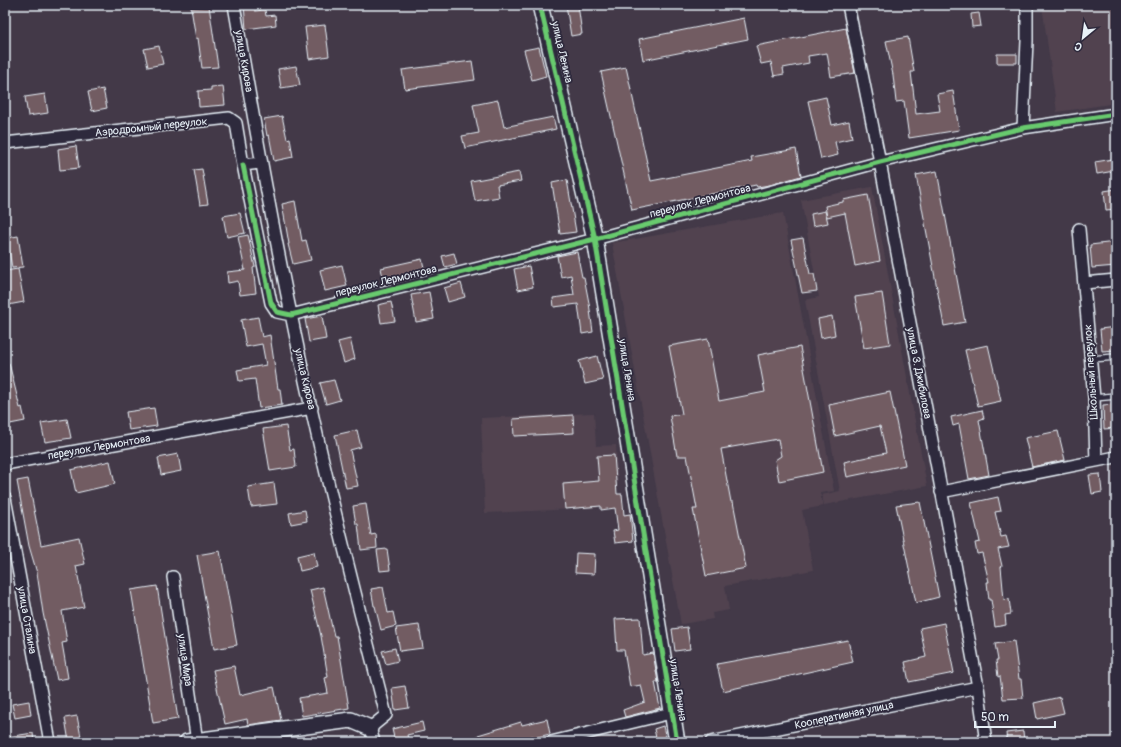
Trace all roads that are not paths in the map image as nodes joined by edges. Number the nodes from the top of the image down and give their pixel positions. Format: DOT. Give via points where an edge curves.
graph roads {
  1 [pos="234,5"];
  2 [pos="540,5"];
  3 [pos="848,5"];
  4 [pos="1027,5"];
  5 [pos="1116,114"];
  6 [pos="1023,128"];
  7 [pos="5,143"];
  8 [pos="880,162"];
  9 [pos="261,163"];
  10 [pos="243,165"];
  11 [pos="1079,229"];
  12 [pos="595,239"];
  13 [pos="1116,280"];
  14 [pos="1084,283"];
  15 [pos="291,315"];
  16 [pos="1116,357"];
  17 [pos="1091,359"];
  18 [pos="1116,396"];
  19 [pos="1094,398"];
  20 [pos="312,408"];
  21 [pos="1116,457"];
  22 [pos="1096,460"];
  23 [pos="5,464"];
  24 [pos="941,492"];
  25 [pos="5,498"];
  26 [pos="173,577"];
  27 [pos="978,687"];
  28 [pos="672,713"];
  29 [pos="372,735"];
  30 [pos="194,741"];
  31 [pos="50,742"];
  32 [pos="551,742"];
  33 [pos="676,742"];
  34 [pos="711,742"];
  35 [pos="986,742"];
  1 -- 9 [label="street, улица Кирова"];
  2 -- 12 [label="street, улица Ленина"];
  3 -- 8 [label="street, улица З. Джибилова"];
  4 -- 6 [label="street"];
  5 -- 6 [label="street, переулок Лермонтова"];
  6 -- 8 [label="street, переулок Лермонтова"];
  7 -- 10 [label="street, Аэродромный переулок" via="229,118 236,123"];
  8 -- 12 [label="street, переулок Лермонтова"];
  8 -- 24 [label="street, улица З. Джибилова"];
  9 -- 10 [label="street"];
  9 -- 15 [label="street, улица Кирова"];
  10 -- 15 [label="street, Аэродромный переулок" via="271,303 277,312"];
  11 -- 14 [label="street, Школьный переулок"];
  12 -- 15 [label="street, переулок Лермонтова"];
  12 -- 28 [label="street, улица Ленина"];
  13 -- 14 [label="street"];
  14 -- 17 [label="street, Школьный переулок"];
  15 -- 20 [label="street, улица Кирова"];
  16 -- 17 [label="lane"];
  17 -- 19 [label="street, Школьный переулок"];
  18 -- 19 [label="lane"];
  19 -- 22 [label="street, Школьный переулок"];
  20 -- 23 [label="street, переулок Лермонтова"];
  20 -- 29 [label="street, улица Кирова" via="386,715"];
  21 -- 22 [label="street"];
  22 -- 24 [label="street"];
  24 -- 27 [label="street, улица З. Джибилова"];
  25 -- 31 [label="street, улица Сталина"];
  26 -- 30 [label="street, улица Мира"];
  27 -- 34 [label="street, Кооперативная улица"];
  27 -- 35 [label="street, улица З. Джибилова"];
  28 -- 32 [label="street"];
  28 -- 33 [label="street, улица Ленина"];
  29 -- 30 [label="street" via="351,720"];
}
